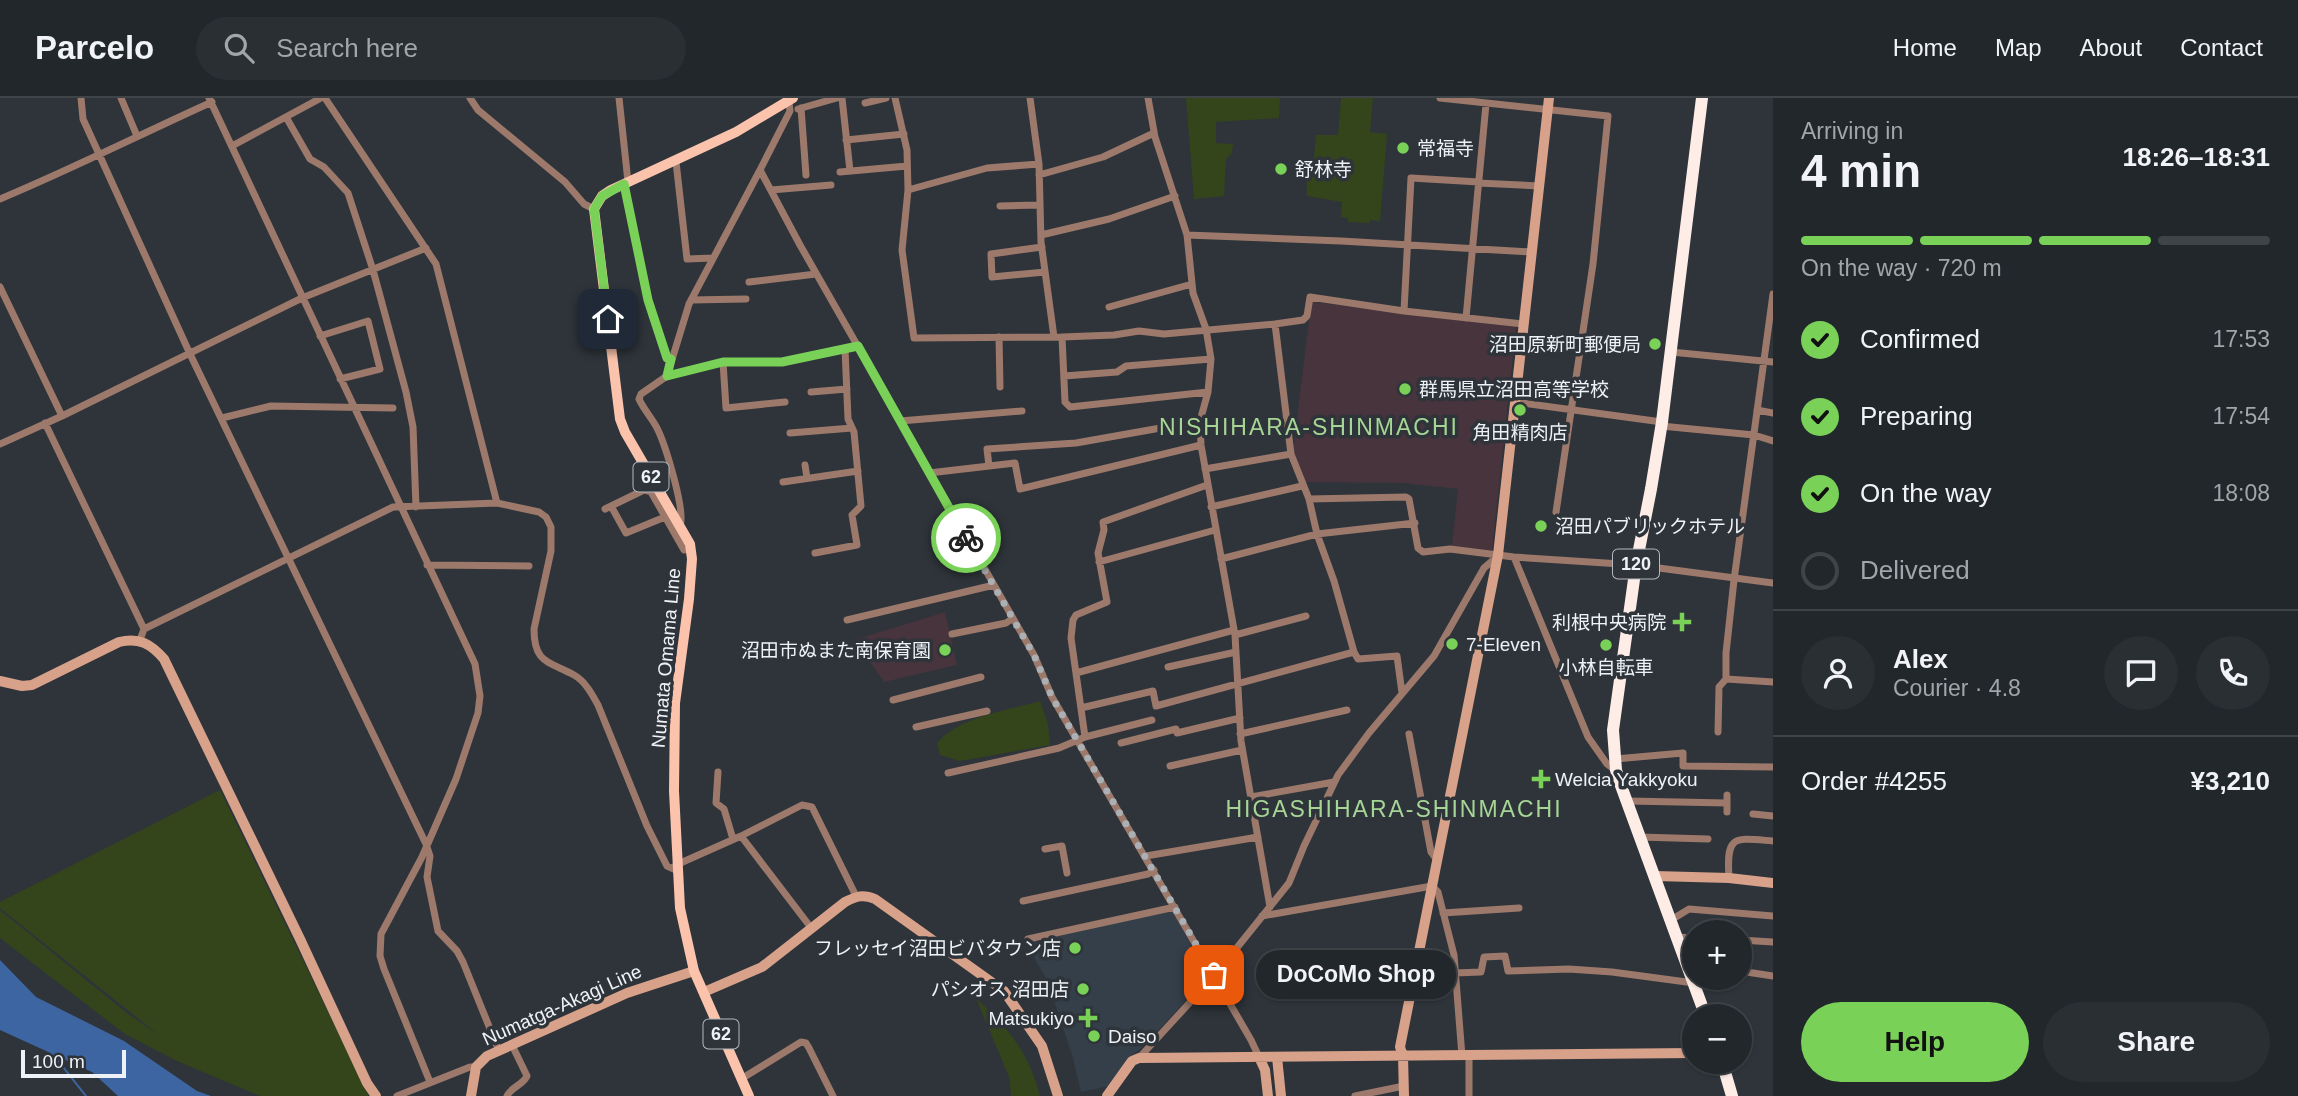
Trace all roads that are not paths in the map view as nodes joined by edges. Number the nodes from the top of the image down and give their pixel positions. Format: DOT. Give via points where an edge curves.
graph roads {
  1 [pos="81,98"];
  2 [pos="121,98"];
  3 [pos="323,98"];
  4 [pos="470,98"];
  5 [pos="619,98"];
  6 [pos="839,98"];
  7 [pos="886,98"];
  8 [pos="895,98"];
  9 [pos="1030,98"];
  10 [pos="1148,98"];
  11 [pos="1440,98"];
  12 [pos="1549,98"];
  13 [pos="1702,98"];
  14 [pos="211,100"];
  15 [pos="865,103"];
  16 [pos="790,104"];
  17 [pos="1486,104"];
  18 [pos="801,108"];
  19 [pos="1548,110"];
  20 [pos="286,117"];
  21 [pos="904,134"];
  22 [pos="1154,134"];
  23 [pos="137,136"];
  24 [pos="846,140"];
  25 [pos="232,146"];
  26 [pos="100,153"];
  27 [pos="676,162"];
  28 [pos="1039,164"];
  29 [pos="907,166"];
  30 [pos="760,170"];
  31 [pos="850,171"];
  32 [pos="840,172"];
  33 [pos="806,175"];
  34 [pos="1039,176"];
  35 [pos="1478,182"];
  36 [pos="626,183"];
  37 [pos="831,185"];
  38 [pos="1541,186"];
  39 [pos="771,190"];
  40 [pos="908,190"];
  41 [pos="1175,196"];
  42 [pos="0,200"];
  43 [pos="1040,205"];
  44 [pos="1000,206"];
  45 [pos="594,209"];
  46 [pos="1041,235"];
  47 [pos="1187,235"];
  48 [pos="1407,245"];
  49 [pos="1042,247"];
  50 [pos="426,248"];
  51 [pos="1472,249"];
  52 [pos="1532,252"];
  53 [pos="713,258"];
  54 [pos="373,270"];
  55 [pos="1045,272"];
  56 [pos="816,274"];
  57 [pos="749,282"];
  58 [pos="1192,284"];
  59 [pos="0,287"];
  60 [pos="1773,294"];
  61 [pos="302,298"];
  62 [pos="746,299"];
  63 [pos="691,300"];
  64 [pos="1109,307"];
  65 [pos="1404,311"];
  66 [pos="1466,318"];
  67 [pos="1275,324"];
  68 [pos="1523,324"];
  69 [pos="1206,329"];
  70 [pos="320,336"];
  71 [pos="999,337"];
  72 [pos="1058,337"];
  73 [pos="858,346"];
  74 [pos="845,349"];
  75 [pos="1671,352"];
  76 [pos="190,354"];
  77 [pos="671,359"];
  78 [pos="1211,359"];
  79 [pos="723,362"];
  80 [pos="1769,362"];
  81 [pos="667,376"];
  82 [pos="1064,376"];
  83 [pos="340,379"];
  84 [pos="1000,387"];
  85 [pos="847,389"];
  86 [pos="811,392"];
  87 [pos="1208,392"];
  88 [pos="785,402"];
  89 [pos="1515,402"];
  90 [pos="353,406"];
  91 [pos="393,408"];
  92 [pos="1571,409"];
  93 [pos="1757,410"];
  94 [pos="1022,411"];
  95 [pos="1773,413"];
  96 [pos="62,416"];
  97 [pos="222,418"];
  98 [pos="900,421"];
  99 [pos="1200,421"];
  100 [pos="45,423"];
  101 [pos="1661,424"];
  102 [pos="852,428"];
  103 [pos="790,433"];
  104 [pos="1754,435"];
  105 [pos="1773,441"];
  106 [pos="0,444"];
  107 [pos="1201,445"];
  108 [pos="1291,454"];
  109 [pos="805,464"];
  110 [pos="989,466"];
  111 [pos="1205,470"];
  112 [pos="858,471"];
  113 [pos="929,473"];
  114 [pos="807,478"];
  115 [pos="783,482"];
  116 [pos="1207,485"];
  117 [pos="1302,486"];
  118 [pos="1309,499"];
  119 [pos="497,503"];
  120 [pos="401,506"];
  121 [pos="416,507"];
  122 [pos="1211,507"];
  123 [pos="1556,512"];
  124 [pos="665,517"];
  125 [pos="1415,523"];
  126 [pos="680,526"];
  127 [pos="1215,530"];
  128 [pos="1317,534"];
  129 [pos="691,550"];
  130 [pos="815,553"];
  131 [pos="1498,555"];
  132 [pos="1514,557"];
  133 [pos="288,559"];
  134 [pos="1221,559"];
  135 [pos="1099,562"];
  136 [pos="427,565"];
  137 [pos="1636,565"];
  138 [pos="529,566"];
  139 [pos="1734,580"];
  140 [pos="1773,583"];
  141 [pos="994,586"];
  142 [pos="1306,616"];
  143 [pos="1013,618"];
  144 [pos="847,620"];
  145 [pos="144,629"];
  146 [pos="1235,633"];
  147 [pos="952,634"];
  148 [pos="140,640"];
  149 [pos="1236,652"];
  150 [pos="1354,652"];
  151 [pos="1168,667"];
  152 [pos="1076,673"];
  153 [pos="981,677"];
  154 [pos="1726,678"];
  155 [pos="0,681"];
  156 [pos="1773,682"];
  157 [pos="1238,683"];
  158 [pos="1402,693"];
  159 [pos="894,700"];
  160 [pos="1081,708"];
  161 [pos="1347,709"];
  162 [pos="987,711"];
  163 [pos="1240,719"];
  164 [pos="1152,720"];
  165 [pos="916,727"];
  166 [pos="1718,733"];
  167 [pos="1240,734"];
  168 [pos="1409,734"];
  169 [pos="1082,738"];
  170 [pos="1121,743"];
  171 [pos="1242,750"];
  172 [pos="1615,764"];
  173 [pos="1170,766"];
  174 [pos="1773,767"];
  175 [pos="718,772"];
  176 [pos="948,773"];
  177 [pos="1334,782"];
  178 [pos="1251,797"];
  179 [pos="1628,801"];
  180 [pos="1727,812"];
  181 [pos="1753,814"];
  182 [pos="1773,816"];
  183 [pos="1258,836"];
  184 [pos="737,837"];
  185 [pos="1639,837"];
  186 [pos="1708,839"];
  187 [pos="1773,841"];
  188 [pos="426,844"];
  189 [pos="1045,849"];
  190 [pos="1146,856"];
  191 [pos="1437,860"];
  192 [pos="676,868"];
  193 [pos="1154,870"];
  194 [pos="1067,873"];
  195 [pos="1655,876"];
  196 [pos="1729,878"];
  197 [pos="1773,883"];
  198 [pos="1432,886"];
  199 [pos="856,896"];
  200 [pos="1023,901"];
  201 [pos="1175,907"];
  202 [pos="1270,907"];
  203 [pos="1519,908"];
  204 [pos="1443,913"];
  205 [pos="1262,916"];
  206 [pos="1773,916"];
  207 [pos="1671,920"];
  208 [pos="812,929"];
  209 [pos="1677,937"];
  210 [pos="1682,937"];
  211 [pos="1028,939"];
  212 [pos="1752,941"];
  213 [pos="1773,942"];
  214 [pos="1682,948"];
  215 [pos="694,971"];
  216 [pos="1455,973"];
  217 [pos="1752,973"];
  218 [pos="1214,975"];
  219 [pos="1773,976"];
  220 [pos="1682,981"];
  221 [pos="704,992"];
  222 [pos="512,1045"];
  223 [pos="499,1051"];
  224 [pos="1682,1053"];
  225 [pos="1277,1056"];
  226 [pos="1403,1056"];
  227 [pos="1465,1056"];
  228 [pos="1259,1057"];
  229 [pos="1139,1058"];
  230 [pos="476,1067"];
  231 [pos="1726,1074"];
  232 [pos="741,1079"];
  233 [pos="430,1082"];
  234 [pos="1404,1091"];
  235 [pos="376,1096"];
  236 [pos="397,1096"];
  237 [pos="471,1096"];
  238 [pos="507,1096"];
  239 [pos="749,1096"];
  240 [pos="833,1096"];
  241 [pos="1058,1096"];
  242 [pos="1107,1096"];
  243 [pos="1268,1096"];
  244 [pos="1282,1096"];
  245 [pos="1355,1096"];
  246 [pos="1469,1096"];
  247 [pos="1732,1096"];
  1 -- 26 [label="street" via="83,119"];
  2 -- 23 [label="street"];
  3 -- 20 [label="street"];
  3 -- 50 [label="street"];
  4 -- 45 [label="street" via="478,110"];
  5 -- 36 [label="street"];
  6 -- 18 [label="street"];
  6 -- 24 [label="street"];
  7 -- 15 [label="street"];
  8 -- 21 [label="street"];
  9 -- 28 [label="street"];
  10 -- 22 [label="street"];
  11 -- 17 [label="street"];
  12 -- 19 [label="street"];
  13 -- 75 [label="highway, 120"];
  14 -- 23 [label="street"];
  14 -- 25 [label="street"];
  16 -- 18 [label="street"];
  16 -- 27 [label="main road"];
  16 -- 30 [label="street"];
  17 -- 19 [label="street"];
  17 -- 35 [label="street"];
  18 -- 33 [label="street"];
  19 -- 38 [label="street"];
  19 -- 92 [label="street" via="1608,116 1593,264"];
  20 -- 25 [label="street"];
  20 -- 54 [label="street" via="310,159 348,193"];
  21 -- 24 [label="street"];
  21 -- 29 [label="street"];
  22 -- 34 [label="street" via="1103,157"];
  22 -- 41 [label="street"];
  23 -- 26 [label="street"];
  24 -- 31 [label="street"];
  25 -- 61 [label="street"];
  26 -- 42 [label="street"];
  26 -- 76 [label="street"];
  27 -- 36 [label="main road"];
  27 -- 53 [label="street" via="687,259"];
  28 -- 34 [label="street"];
  28 -- 40 [label="street" via="987,168"];
  29 -- 31 [label="street"];
  29 -- 40 [label="street"];
  30 -- 39 [label="street"];
  30 -- 53 [label="street"];
  31 -- 32 [label="street"];
  34 -- 43 [label="street"];
  35 -- 38 [label="street"];
  35 -- 48 [label="street" via="1411,178"];
  35 -- 51 [label="street"];
  36 -- 45 [label="main road" via="602,196"];
  36 -- 77 [label="street" via="648,300"];
  37 -- 39 [label="street"];
  38 -- 52 [label="street"];
  39 -- 56 [label="street"];
  40 -- 71 [label="street" via="902,250 914,338"];
  41 -- 46 [label="street" via="1109,219"];
  41 -- 47 [label="street"];
  43 -- 44 [label="street"];
  43 -- 46 [label="street"];
  45 -- 126 [label="main road, Numata Omama Line / 62" via="620,419"];
  46 -- 49 [label="street"];
  47 -- 48 [label="street"];
  47 -- 58 [label="street"];
  48 -- 51 [label="street"];
  48 -- 65 [label="street"];
  49 -- 55 [label="street"];
  49 -- 55 [label="street" via="991,254 992,277"];
  50 -- 54 [label="street"];
  50 -- 119 [label="street" via="436,264"];
  51 -- 52 [label="street"];
  51 -- 66 [label="street"];
  52 -- 68 [label="street"];
  53 -- 63 [label="street"];
  54 -- 61 [label="street"];
  54 -- 121 [label="street" via="413,427"];
  55 -- 72 [label="street"];
  56 -- 57 [label="street"];
  56 -- 73 [label="street"];
  58 -- 64 [label="street"];
  58 -- 69 [label="street"];
  59 -- 96 [label="street"];
  60 -- 80 [label="street"];
  61 -- 70 [label="street"];
  61 -- 76 [label="street"];
  62 -- 63 [label="street"];
  63 -- 77 [label="street"];
  65 -- 66 [label="street"];
  65 -- 67 [label="street" via="1310,297 1303,320"];
  66 -- 68 [label="street"];
  67 -- 69 [label="street"];
  67 -- 108 [label="street"];
  68 -- 89 [label="street"];
  69 -- 72 [label="street"];
  69 -- 78 [label="street"];
  70 -- 83 [label="street"];
  70 -- 83 [label="street" via="368,321 380,369"];
  71 -- 72 [label="street"];
  71 -- 84 [label="street"];
  72 -- 82 [label="street"];
  73 -- 74 [label="street"];
  73 -- 98 [label="street"];
  74 -- 79 [label="street" via="782,362"];
  74 -- 85 [label="street"];
  75 -- 80 [label="street"];
  75 -- 101 [label="highway, 120"];
  76 -- 96 [label="street"];
  76 -- 97 [label="street"];
  77 -- 81 [label="street"];
  78 -- 82 [label="street"];
  78 -- 87 [label="street"];
  79 -- 81 [label="street"];
  79 -- 88 [label="street" via="726,408"];
  80 -- 93 [label="street"];
  81 -- 126 [label="street" via="639,400 658,429 676,482"];
  82 -- 87 [label="street" via="1065,402 1070,407"];
  83 -- 90 [label="street"];
  85 -- 86 [label="street"];
  85 -- 102 [label="street"];
  87 -- 99 [label="street"];
  89 -- 92 [label="street"];
  89 -- 131 [label="street"];
  90 -- 91 [label="street"];
  90 -- 97 [label="street" via="271,406"];
  90 -- 120 [label="street"];
  92 -- 101 [label="street"];
  92 -- 123 [label="street"];
  93 -- 95 [label="street"];
  93 -- 104 [label="street"];
  94 -- 98 [label="street"];
  96 -- 100 [label="street"];
  97 -- 133 [label="street"];
  98 -- 113 [label="street"];
  99 -- 107 [label="street"];
  99 -- 110 [label="street" via="1076,443 987,449"];
  100 -- 106 [label="street"];
  100 -- 145 [label="street"];
  101 -- 104 [label="street"];
  101 -- 137 [label="highway, 120"];
  102 -- 103 [label="street"];
  102 -- 112 [label="street"];
  104 -- 105 [label="street"];
  104 -- 139 [label="street"];
  107 -- 110 [label="street" via="1020,489 1016,463"];
  107 -- 111 [label="street"];
  108 -- 111 [label="street"];
  108 -- 117 [label="street"];
  109 -- 114 [label="street"];
  110 -- 113 [label="street"];
  111 -- 116 [label="street"];
  112 -- 114 [label="street"];
  112 -- 130 [label="street" via="861,506 852,515 857,545"];
  113 -- 141 [label="street"];
  114 -- 115 [label="street"];
  116 -- 122 [label="street"];
  116 -- 135 [label="street" via="1104,522"];
  117 -- 118 [label="street"];
  117 -- 122 [label="street"];
  118 -- 125 [label="street" via="1406,498"];
  118 -- 128 [label="street"];
  119 -- 121 [label="street"];
  119 -- 192 [label="street" via="539,512 551,527 551,551 534,629 538,654 588,687 647,826 667,866"];
  120 -- 121 [label="street"];
  120 -- 133 [label="street"];
  120 -- 136 [label="street"];
  122 -- 127 [label="street"];
  124 -- 124 [label="street" via="651,492 644,490 608,507 626,533"];
  124 -- 129 [label="street" via="684,550"];
  125 -- 128 [label="street"];
  125 -- 131 [label="street" via="1418,548 1423,552 1450,549"];
  126 -- 129 [label="main road, Numata Omama Line / 62"];
  127 -- 134 [label="street"];
  127 -- 135 [label="street"];
  128 -- 134 [label="street"];
  128 -- 150 [label="street"];
  129 -- 192 [label="main road, Numata Omama Line / 62" via="676,703"];
  131 -- 132 [label="street"];
  131 -- 158 [label="street" via="1484,568 1434,656"];
  131 -- 191 [label="street"];
  132 -- 137 [label="street"];
  132 -- 172 [label="street" via="1588,737 1607,764"];
  133 -- 145 [label="street"];
  133 -- 188 [label="street"];
  134 -- 146 [label="street"];
  135 -- 152 [label="street" via="1107,602 1073,620"];
  136 -- 138 [label="street"];
  136 -- 188 [label="street" via="475,664 480,695 456,779"];
  137 -- 139 [label="street"];
  137 -- 172 [label="highway, 120" via="1614,730"];
  139 -- 140 [label="street"];
  139 -- 154 [label="street"];
  141 -- 143 [label="street"];
  141 -- 144 [label="street"];
  142 -- 146 [label="street"];
  143 -- 147 [label="street"];
  143 -- 169 [label="street" via="1052,697"];
  145 -- 148 [label="street"];
  146 -- 149 [label="street"];
  146 -- 152 [label="street"];
  148 -- 155 [label="street" via="118,642 32,684"];
  148 -- 235 [label="street" via="164,659"];
  149 -- 151 [label="street"];
  149 -- 157 [label="street"];
  150 -- 157 [label="street"];
  150 -- 158 [label="street" via="1358,659 1397,656"];
  152 -- 160 [label="street"];
  153 -- 159 [label="street"];
  154 -- 156 [label="street"];
  154 -- 166 [label="street" via="1719,687"];
  157 -- 160 [label="street" via="1156,706 1153,691"];
  157 -- 163 [label="street"];
  158 -- 177 [label="street"];
  160 -- 169 [label="street"];
  161 -- 167 [label="street"];
  162 -- 165 [label="street"];
  163 -- 167 [label="street"];
  163 -- 170 [label="street"];
  164 -- 169 [label="street"];
  167 -- 171 [label="street"];
  168 -- 191 [label="street" via="1430,852"];
  169 -- 176 [label="street" via="1059,748"];
  169 -- 190 [label="street"];
  171 -- 173 [label="street"];
  171 -- 178 [label="street"];
  172 -- 174 [label="street" via="1683,753 1682,766"];
  172 -- 179 [label="highway, 120"];
  175 -- 184 [label="street" via="716,803 724,809"];
  177 -- 178 [label="street"];
  177 -- 202 [label="street" via="1289,883"];
  178 -- 183 [label="street"];
  179 -- 180 [label="street" via="1727,799"];
  179 -- 185 [label="highway, 120"];
  181 -- 182 [label="street"];
  183 -- 190 [label="street"];
  183 -- 202 [label="street"];
  184 -- 192 [label="street"];
  184 -- 199 [label="street" via="802,805 811,807"];
  184 -- 208 [label="street"];
  185 -- 186 [label="street"];
  185 -- 195 [label="highway, 120"];
  187 -- 196 [label="street" via="1741,838 1735,842 1727,854"];
  188 -- 223 [label="street" via="430,856 427,877 438,931 463,962"];
  188 -- 233 [label="street" via="380,940 380,956"];
  189 -- 194 [label="street" via="1062,846"];
  190 -- 193 [label="street"];
  191 -- 198 [label="street"];
  192 -- 215 [label="main road, Numata Omama Line / 62"];
  193 -- 200 [label="street"];
  193 -- 201 [label="street"];
  195 -- 196 [label="street"];
  195 -- 207 [label="highway, 120"];
  196 -- 197 [label="street"];
  198 -- 204 [label="street"];
  198 -- 205 [label="street"];
  198 -- 226 [label="street" via="1400,1046"];
  199 -- 208 [label="street"];
  199 -- 241 [label="street" via="875,900 1004,991 1042,1046"];
  201 -- 211 [label="street"];
  201 -- 218 [label="street"];
  202 -- 205 [label="street"];
  203 -- 204 [label="street"];
  204 -- 216 [label="street"];
  205 -- 218 [label="street"];
  206 -- 207 [label="street" via="1689,909"];
  207 -- 209 [label="highway, 120"];
  208 -- 221 [label="street" via="762,967"];
  209 -- 210 [label="street"];
  209 -- 214 [label="highway, 120"];
  212 -- 213 [label="street"];
  215 -- 221 [label="main road, Numata Omama Line / 62"];
  215 -- 222 [label="street, Numatga-Akagi Line" via="626,993"];
  216 -- 220 [label="street" via="1481,971 1484,957 1505,956 1508,971 1569,969"];
  216 -- 227 [label="street"];
  217 -- 219 [label="street"];
  218 -- 228 [label="street"];
  218 -- 229 [label="street"];
  221 -- 232 [label="main road, Numata Omama Line / 62"];
  222 -- 223 [label="street, Numatga-Akagi Line"];
  222 -- 238 [label="street" via="527,1076"];
  223 -- 230 [label="street, Numatga-Akagi Line"];
  224 -- 227 [label="street"];
  225 -- 226 [label="street"];
  225 -- 228 [label="street"];
  225 -- 244 [label="street"];
  226 -- 227 [label="street"];
  226 -- 234 [label="street"];
  227 -- 246 [label="street"];
  228 -- 229 [label="street"];
  228 -- 243 [label="street"];
  229 -- 242 [label="street"];
  230 -- 233 [label="street"];
  230 -- 237 [label="street, Numatga-Akagi Line"];
  231 -- 247 [label="highway"];
  232 -- 239 [label="main road, Numata Omama Line / 62"];
  232 -- 240 [label="street" via="801,1042 809,1048"];
  233 -- 236 [label="street"];
  234 -- 245 [label="street"];
}
